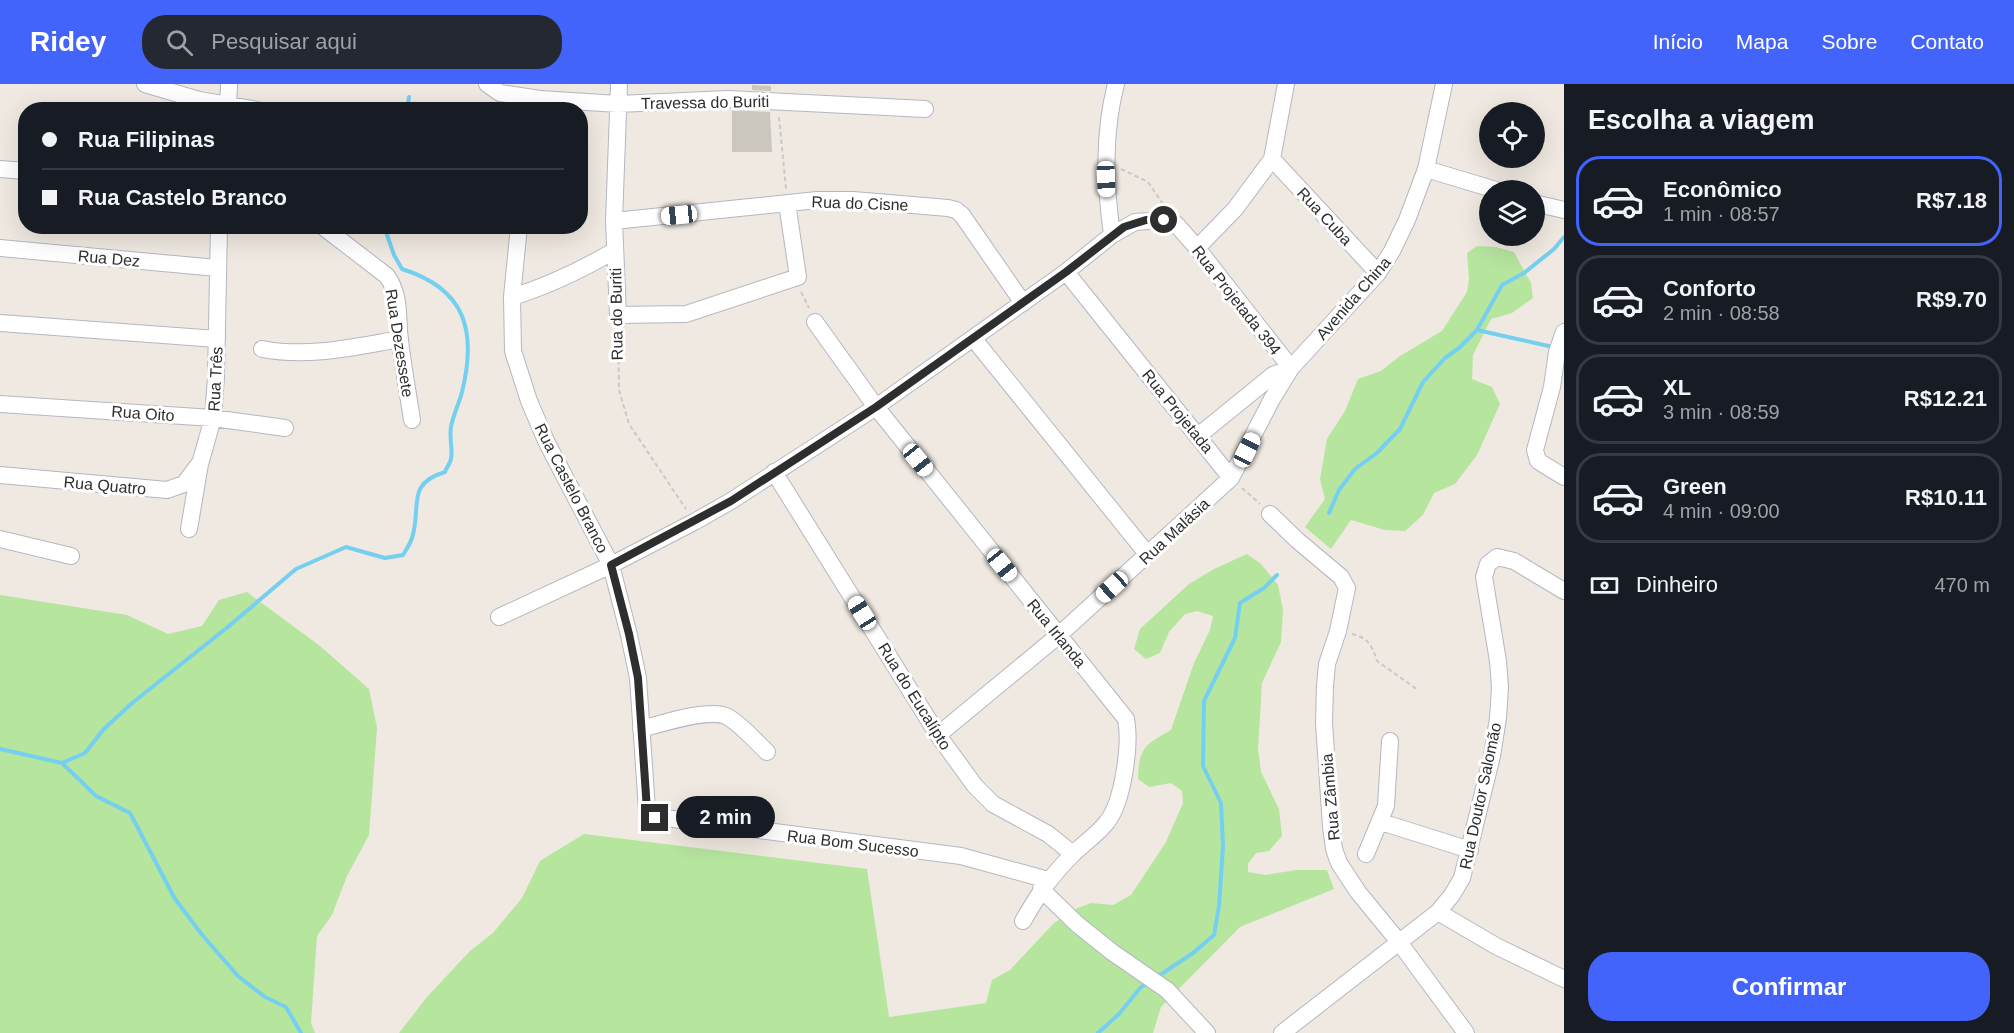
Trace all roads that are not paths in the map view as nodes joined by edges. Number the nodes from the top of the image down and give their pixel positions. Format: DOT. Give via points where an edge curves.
graph roads {
  1 [pos="145,84"];
  2 [pos="229,84"];
  3 [pos="488,84"];
  4 [pos="618,84"];
  5 [pos="1116,84"];
  6 [pos="1286,84"];
  7 [pos="1444,84"];
  8 [pos="540,98"];
  9 [pos="204,102"];
  10 [pos="228,102"];
  11 [pos="618,104"];
  12 [pos="925,109"];
  13 [pos="1272,159"];
  14 [pos="0,169"];
  15 [pos="1426,169"];
  16 [pos="18,170"];
  17 [pos="1479,185"];
  18 [pos="787,203"];
  19 [pos="1545,206"];
  20 [pos="1564,210"];
  21 [pos="614,221"];
  22 [pos="219,234"];
  23 [pos="332,234"];
  24 [pos="518,234"];
  25 [pos="1112,235"];
  26 [pos="0,248"];
  27 [pos="1197,248"];
  28 [pos="614,251"];
  29 [pos="217,268"];
  30 [pos="1066,272"];
  31 [pos="1378,273"];
  32 [pos="512,297"];
  33 [pos="1023,303"];
  34 [pos="815,322"];
  35 [pos="0,323"];
  36 [pos="1564,332"];
  37 [pos="973,338"];
  38 [pos="217,339"];
  39 [pos="400,339"];
  40 [pos="262,349"];
  41 [pos="1560,361"];
  42 [pos="1291,368"];
  43 [pos="1558,389"];
  44 [pos="0,404"];
  45 [pos="876,407"];
  46 [pos="213,418"];
  47 [pos="412,420"];
  48 [pos="285,428"];
  49 [pos="1198,436"];
  50 [pos="200,464"];
  51 [pos="774,472"];
  52 [pos="0,476"];
  53 [pos="1564,477"];
  54 [pos="1231,478"];
  55 [pos="1270,514"];
  56 [pos="189,529"];
  57 [pos="0,539"];
  58 [pos="1148,555"];
  59 [pos="71,556"];
  60 [pos="611,565"];
  61 [pos="1564,591"];
  62 [pos="499,617"];
  63 [pos="1059,635"];
  64 [pos="641,729"];
  65 [pos="938,735"];
  66 [pos="1390,741"];
  67 [pos="767,752"];
  68 [pos="655,818"];
  69 [pos="1381,822"];
  70 [pos="1470,850"];
  71 [pos="1073,854"];
  72 [pos="1366,854"];
  73 [pos="1044,885"];
  74 [pos="1438,912"];
  75 [pos="1023,921"];
  76 [pos="1399,942"];
  77 [pos="1564,979"];
  78 [pos="1207,1033"];
  79 [pos="1282,1033"];
  80 [pos="1466,1033"];
  1 -- 9 [label="street"];
  2 -- 10 [label="street"];
  3 -- 8 [label="street, Travessa do Buriti" via="500,93"];
  4 -- 11 [label="street, Rua do Buriti"];
  5 -- 25 [label="street" via="1106,163"];
  6 -- 13 [label="street"];
  7 -- 15 [label="street, Avenida China"];
  8 -- 11 [label="street, Travessa do Buriti"];
  11 -- 12 [label="street, Travessa do Buriti" via="705,99"];
  11 -- 21 [label="street, Rua do Buriti"];
  13 -- 27 [label="street" via="1235,209"];
  13 -- 31 [label="street, Rua Cuba"];
  14 -- 16 [label="street"];
  15 -- 17 [label="street"];
  15 -- 31 [label="street, Avenida China" via="1407,220"];
  18 -- 21 [label="street, Rua do Cisne"];
  18 -- 28 [label="street, Rua do Buriti" via="798,277 686,314 618,315"];
  18 -- 33 [label="street, Rua do Cisne" via="853,200 956,210"];
  19 -- 20 [label="street"];
  21 -- 28 [label="street, Rua do Buriti"];
  22 -- 29 [label="street, Rua Três"];
  23 -- 39 [label="street, Rua Dezessete" via="387,276 396,292"];
  24 -- 32 [label="street, Rua Castelo Branco"];
  25 -- 27 [label="street, Rua Projetada 394" via="1146,220 1164,220 1176,224"];
  25 -- 30 [label="street"];
  26 -- 29 [label="street, Rua Dez"];
  27 -- 42 [label="street, Rua Projetada 394"];
  28 -- 32 [label="street" via="539,289"];
  29 -- 38 [label="street, Rua Três"];
  30 -- 33 [label="street"];
  30 -- 49 [label="street, Rua Projetada"];
  31 -- 42 [label="street, Avenida China"];
  32 -- 60 [label="street, Rua Castelo Branco" via="513,351 529,401 566,483"];
  33 -- 37 [label="street"];
  34 -- 45 [label="street, Rua Irlanda"];
  35 -- 38 [label="street"];
  36 -- 41 [label="street"];
  37 -- 45 [label="street"];
  37 -- 58 [label="street"];
  38 -- 46 [label="street, Rua Três"];
  39 -- 40 [label="street" via="320,352"];
  39 -- 47 [label="street, Rua Dezessete"];
  41 -- 43 [label="street"];
  42 -- 49 [label="street" via="1273,375"];
  42 -- 54 [label="street, Rua Malásia"];
  43 -- 53 [label="street" via="1537,436 1535,454 1538,461"];
  44 -- 46 [label="street, Rua Oito"];
  45 -- 51 [label="street"];
  45 -- 63 [label="street, Rua Irlanda"];
  46 -- 48 [label="street, Rua Oito"];
  46 -- 50 [label="street, Rua Três"];
  49 -- 54 [label="street, Rua Projetada"];
  50 -- 52 [label="street, Rua Quatro" via="184,483 167,490"];
  50 -- 56 [label="street, Rua Três"];
  51 -- 60 [label="street" via="731,501"];
  51 -- 65 [label="street, Rua do Eucalípto"];
  54 -- 58 [label="street, Rua Malásia"];
  55 -- 76 [label="street, Rua Zâmbia" via="1346,584 1338,631 1327,664 1324,723 1334,849 1352,885"];
  57 -- 59 [label="street"];
  58 -- 63 [label="street, Rua Malásia"];
  60 -- 62 [label="street"];
  60 -- 64 [label="street, Rua Castelo Branco" via="638,678"];
  61 -- 70 [label="street, Rua Doutor Salomão" via="1504,558 1492,559 1485,570 1484,586 1500,687 1492,756"];
  63 -- 65 [label="street, Rua Malásia"];
  63 -- 71 [label="street, Rua Irlanda" via="1126,719 1128,730 1128,751 1114,811"];
  64 -- 67 [label="street" via="722,714"];
  64 -- 68 [label="street, Rua Castelo Branco" via="647,810"];
  65 -- 71 [label="street, Rua do Eucalípto" via="993,804 1048,834"];
  66 -- 69 [label="street" via="1388,792"];
  68 -- 73 [label="street, Rua Bom Sucesso" via="961,856"];
  69 -- 70 [label="street"];
  69 -- 72 [label="street"];
  70 -- 74 [label="street, Rua Doutor Salomão" via="1462,878"];
  71 -- 73 [label="street"];
  73 -- 75 [label="street"];
  73 -- 78 [label="street" via="1077,924 1160,985"];
  74 -- 76 [label="street, Rua Doutor Salomão"];
  74 -- 77 [label="street"];
  76 -- 79 [label="street, Rua Doutor Salomão"];
  76 -- 80 [label="street, Rua Zâmbia"];
}
